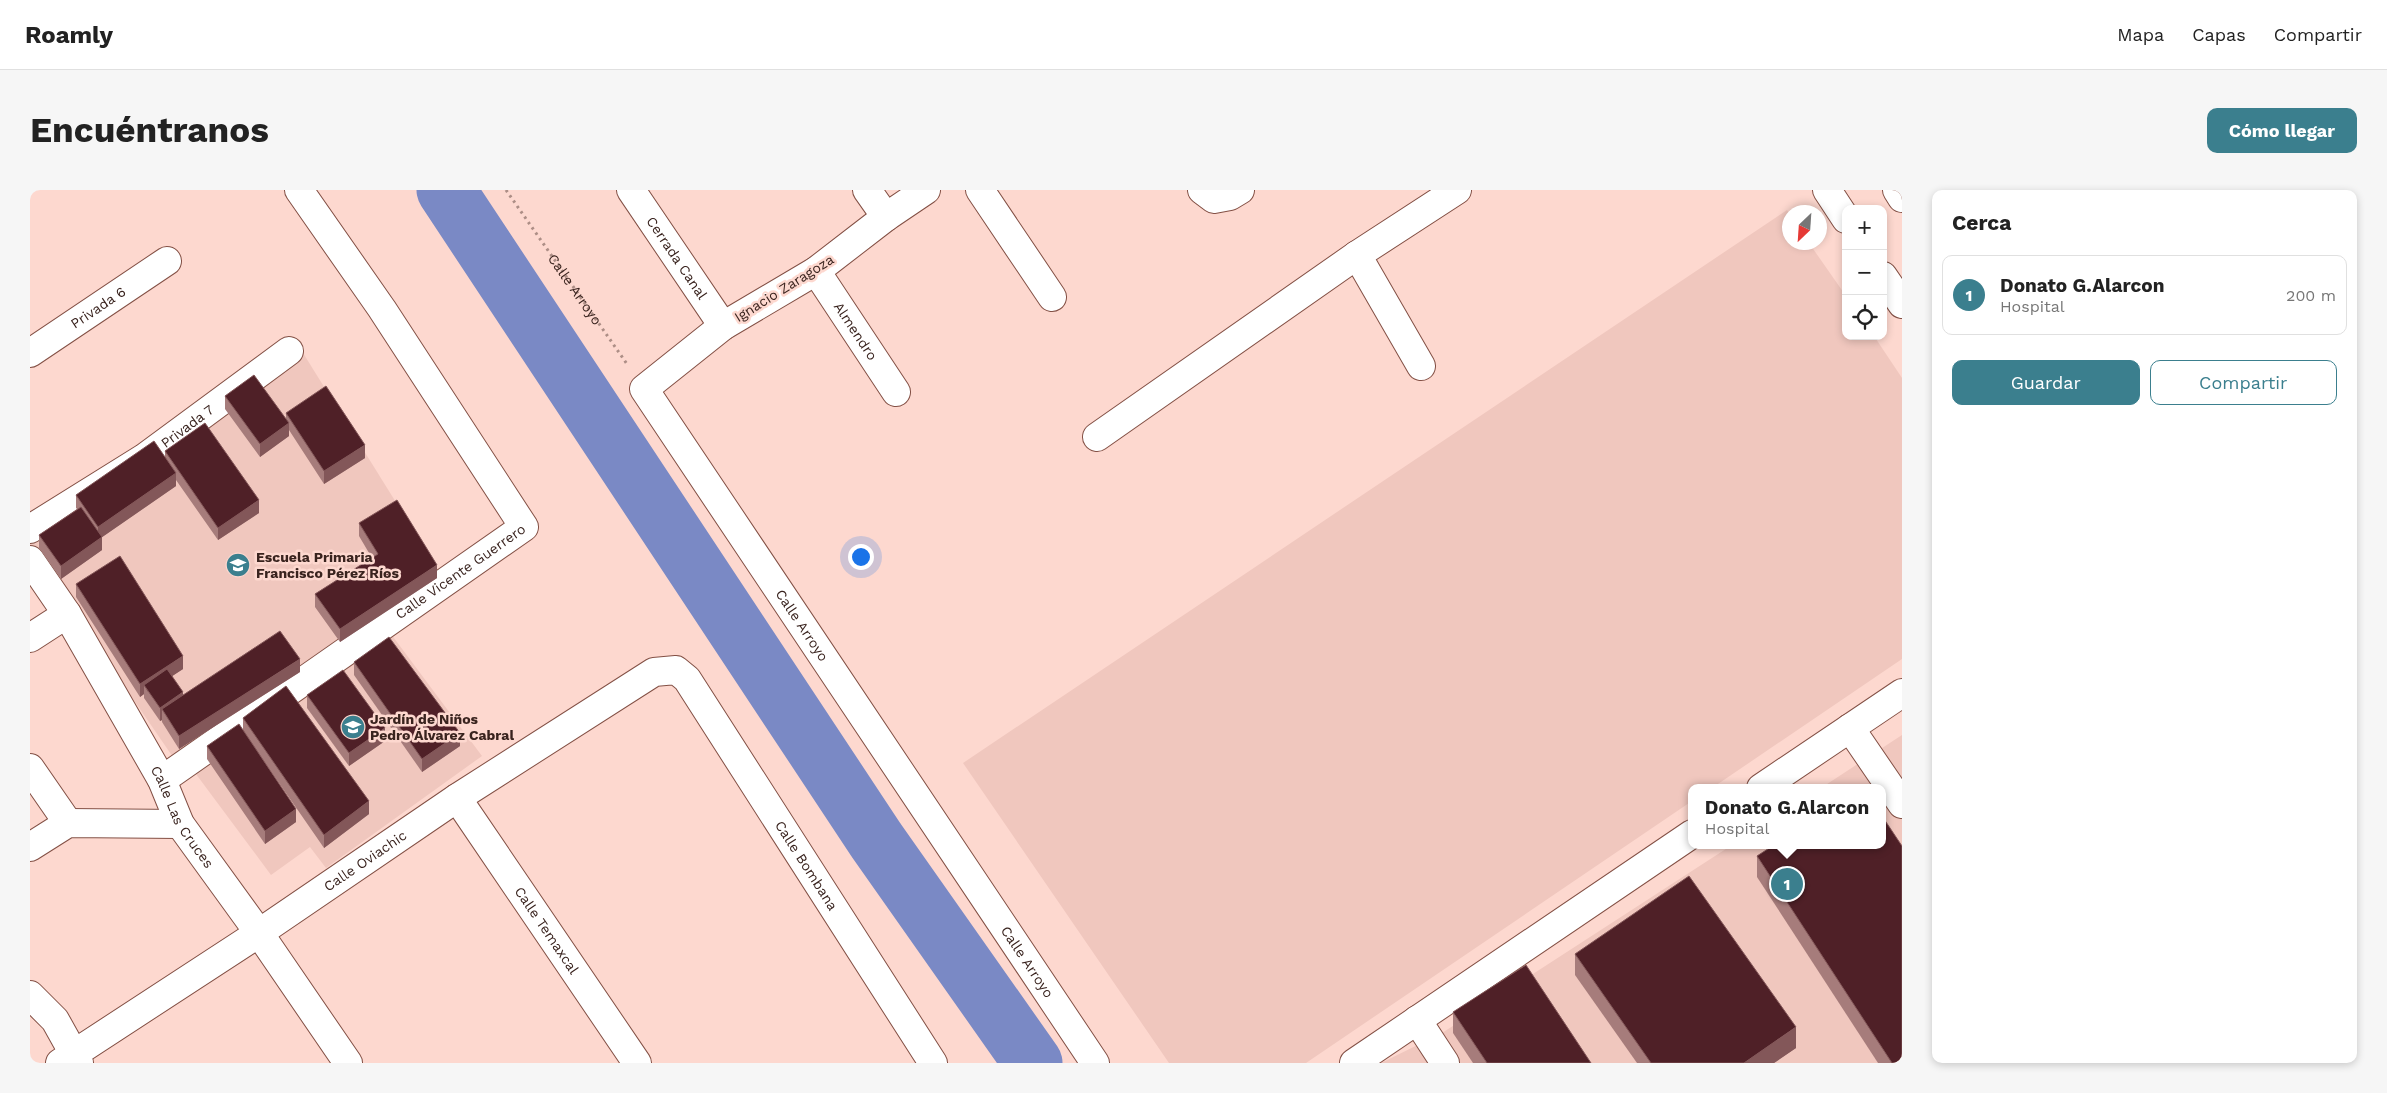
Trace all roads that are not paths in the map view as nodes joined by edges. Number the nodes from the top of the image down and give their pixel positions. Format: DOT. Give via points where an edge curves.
graph roads {
  1 [pos="299,190"];
  2 [pos="631,190"];
  3 [pos="867,190"];
  4 [pos="926,190"];
  5 [pos="980,190"];
  6 [pos="1202,190"];
  7 [pos="1240,190"];
  8 [pos="1457,190"];
  9 [pos="1827,190"];
  10 [pos="1897,190"];
  11 [pos="1902,198"];
  12 [pos="1842,212"];
  13 [pos="886,217"];
  14 [pos="1357,255"];
  15 [pos="168,261"];
  16 [pos="816,271"];
  17 [pos="1891,276"];
  18 [pos="1052,297"];
  19 [pos="1902,304"];
  20 [pos="723,326"];
  21 [pos="289,350"];
  22 [pos="30,353"];
  23 [pos="1421,366"];
  24 [pos="644,389"];
  25 [pos="896,392"];
  26 [pos="1097,437"];
  27 [pos="30,529"];
  28 [pos="30,560"];
  29 [pos="67,614"];
  30 [pos="30,638"];
  31 [pos="676,670"];
  32 [pos="1902,693"];
  33 [pos="1850,728"];
  34 [pos="30,768"];
  35 [pos="162,780"];
  36 [pos="1767,784"];
  37 [pos="457,798"];
  38 [pos="1902,804"];
  39 [pos="68,823"];
  40 [pos="180,824"];
  41 [pos="1688,837"];
  42 [pos="30,847"];
  43 [pos="259,933"];
  44 [pos="30,995"];
  45 [pos="1417,1020"];
  46 [pos="71,1060"];
  47 [pos="348,1063"];
  48 [pos="637,1063"];
  49 [pos="933,1063"];
  50 [pos="1095,1063"];
  51 [pos="1355,1063"];
  52 [pos="1445,1063"];
  1 -- 35 [label="street, Calle Vicente Guerrero" via="382,309 524,527"];
  2 -- 20 [label="street, Cerrada Canal"];
  3 -- 13 [label="street"];
  4 -- 13 [label="street, Ignacio Zaragoza"];
  5 -- 18 [label="street"];
  6 -- 7 [label="street" via="1214,199"];
  8 -- 14 [label="street"];
  9 -- 12 [label="street"];
  10 -- 11 [label="street"];
  13 -- 16 [label="street, Ignacio Zaragoza"];
  14 -- 23 [label="street"];
  14 -- 26 [label="street"];
  15 -- 22 [label="street, Privada 6"];
  16 -- 20 [label="street, Ignacio Zaragoza"];
  16 -- 25 [label="street, Almendro"];
  17 -- 19 [label="street"];
  20 -- 24 [label="street, Ignacio Zaragoza"];
  21 -- 27 [label="street, Privada 7" via="144,458"];
  24 -- 50 [label="street, Calle Arroyo"];
  28 -- 29 [label="street, Calle Las Cruces"];
  29 -- 30 [label="street"];
  29 -- 35 [label="street, Calle Las Cruces"];
  31 -- 37 [label="street, Calle Oviachic" via="654,672"];
  31 -- 49 [label="street, Calle Bombana" via="687,680"];
  32 -- 33 [label="street"];
  33 -- 36 [label="street"];
  33 -- 38 [label="street"];
  34 -- 39 [label="street"];
  35 -- 40 [label="street, Calle Las Cruces"];
  37 -- 43 [label="street, Calle Oviachic"];
  37 -- 48 [label="street, Calle Temaxcal"];
  39 -- 40 [label="street"];
  39 -- 42 [label="street"];
  40 -- 43 [label="street, Calle Las Cruces"];
  41 -- 45 [label="street"];
  43 -- 46 [label="street, Calle Oviachic"];
  43 -- 47 [label="street, Calle Las Cruces"];
  44 -- 46 [label="street" via="54,1020"];
  45 -- 51 [label="street"];
  45 -- 52 [label="street"];
}
